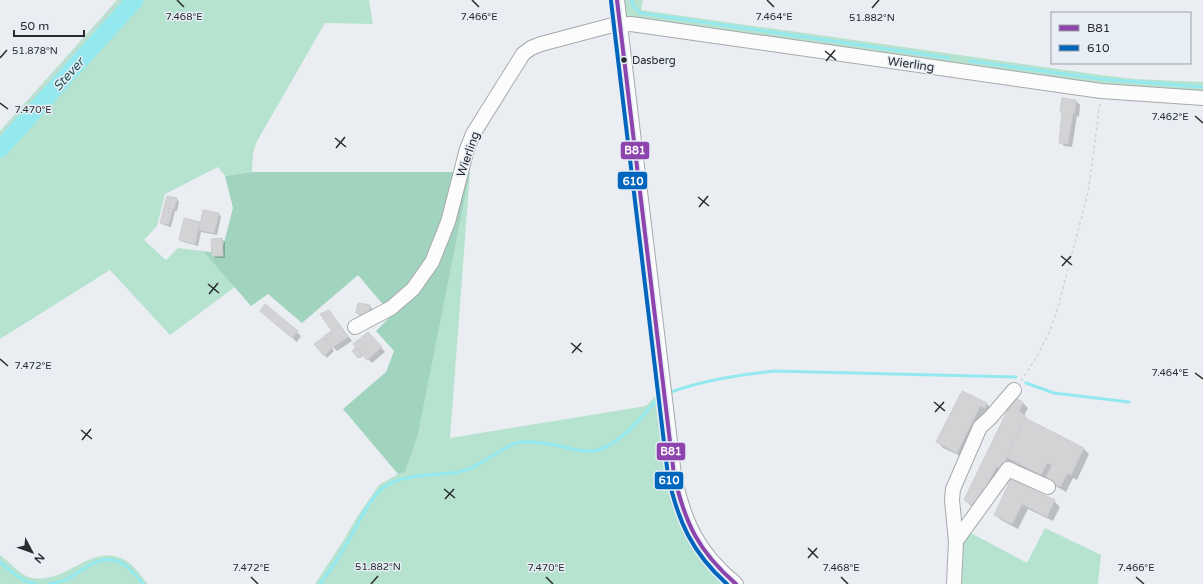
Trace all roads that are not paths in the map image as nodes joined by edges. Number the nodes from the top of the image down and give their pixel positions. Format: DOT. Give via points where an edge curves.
graph roads {
  1 [pos="616,0"];
  2 [pos="619,24"];
  3 [pos="1203,98"];
  4 [pos="355,327"];
  5 [pos="1014,390"];
  6 [pos="1048,488"];
  7 [pos="956,541"];
  8 [pos="736,584"];
  9 [pos="954,584"];
  1 -- 2 [label="street"];
  2 -- 3 [label="street, Wierling" via="1101,91"];
  2 -- 4 [label="street, Wierling" via="540,44 523,54 473,134 448,222 432,262 413,288 391,308"];
  2 -- 8 [label="street" via="662,389 679,501 690,529 704,552 720,572"];
  5 -- 7 [label="street" via="980,427 953,489"];
  6 -- 7 [label="street" via="1008,469"];
  7 -- 9 [label="street"];
}
